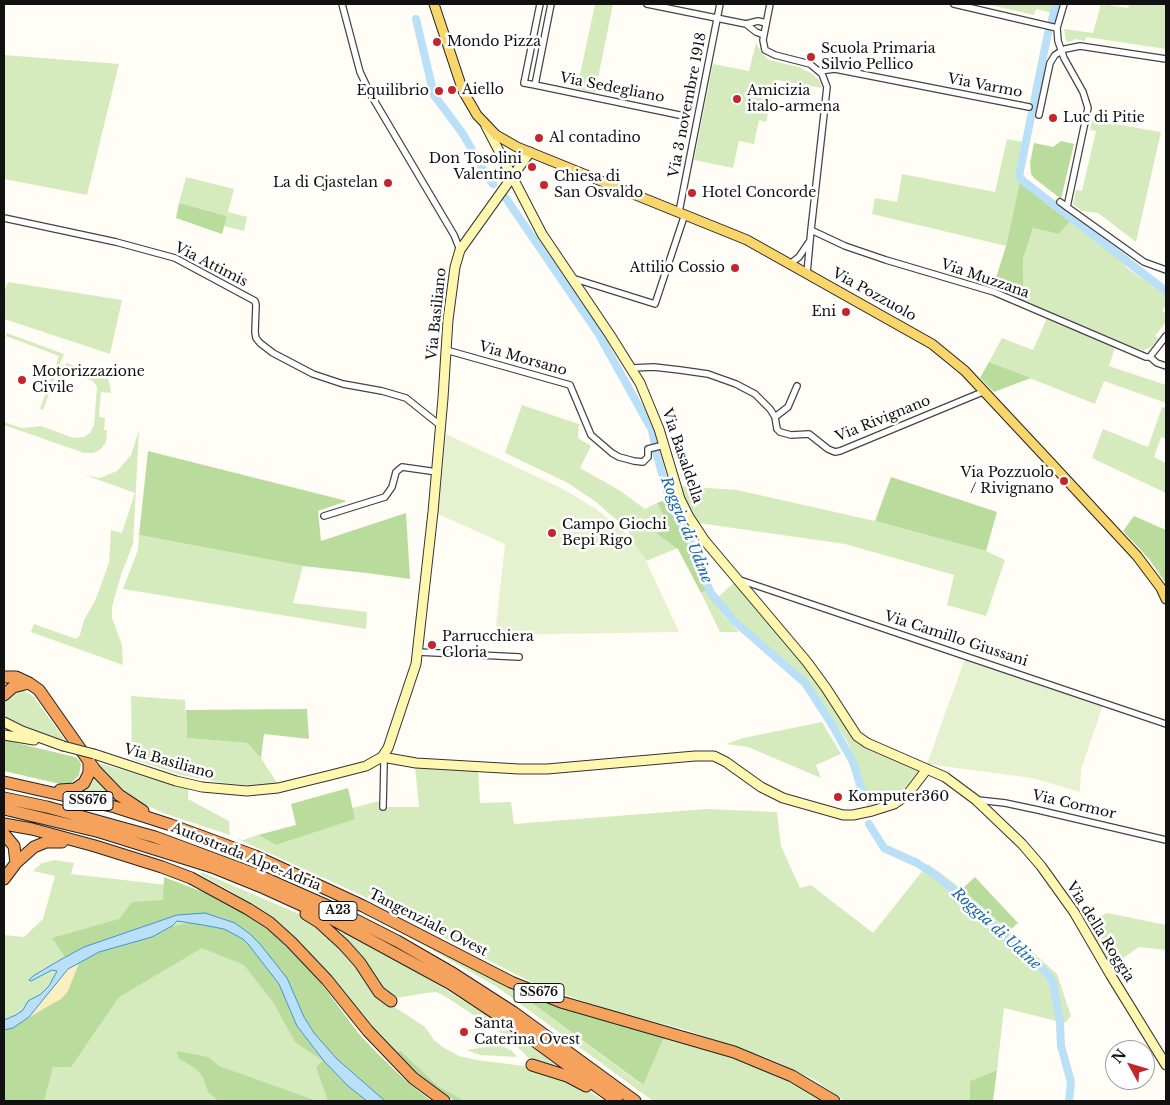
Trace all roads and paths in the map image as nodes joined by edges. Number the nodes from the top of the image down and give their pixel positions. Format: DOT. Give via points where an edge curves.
graph roads {
  1 [pos="342,4"];
  2 [pos="434,4"];
  3 [pos="540,4"];
  4 [pos="551,4"];
  5 [pos="647,4"];
  6 [pos="720,4"];
  7 [pos="770,4"];
  8 [pos="954,4"];
  9 [pos="1064,4"];
  10 [pos="718,18"];
  11 [pos="766,23"];
  12 [pos="746,24"];
  13 [pos="1057,28"];
  14 [pos="764,35"];
  15 [pos="1061,51"];
  16 [pos="1166,59"];
  17 [pos="819,71"];
  18 [pos="535,86"];
  19 [pos="1029,107"];
  20 [pos="1038,115"];
  21 [pos="684,116"];
  22 [pos="486,126"];
  23 [pos="530,152"];
  24 [pos="512,177"];
  25 [pos="1060,202"];
  26 [pos="1067,207"];
  27 [pos="682,213"];
  28 [pos="4,218"];
  29 [pos="810,230"];
  30 [pos="810,240"];
  31 [pos="460,250"];
  32 [pos="790,264"];
  33 [pos="1166,270"];
  34 [pos="807,273"];
  35 [pos="572,278"];
  36 [pos="1166,336"];
  37 [pos="446,350"];
  38 [pos="1150,357"];
  39 [pos="1166,366"];
  40 [pos="631,368"];
  41 [pos="797,386"];
  42 [pos="985,391"];
  43 [pos="775,417"];
  44 [pos="441,426"];
  45 [pos="661,446"];
  46 [pos="437,472"];
  47 [pos="324,516"];
  48 [pos="738,580"];
  49 [pos="1166,599"];
  50 [pos="418,652"];
  51 [pos="519,657"];
  52 [pos="4,677"];
  53 [pos="4,683"];
  54 [pos="29,683"];
  55 [pos="4,695"];
  56 [pos="4,722"];
  57 [pos="1166,724"];
  58 [pos="4,736"];
  59 [pos="58,744"];
  60 [pos="382,757"];
  61 [pos="92,758"];
  62 [pos="927,769"];
  63 [pos="4,782"];
  64 [pos="28,786"];
  65 [pos="4,798"];
  66 [pos="976,800"];
  67 [pos="383,807"];
  68 [pos="4,810"];
  69 [pos="4,824"];
  70 [pos="171,825"];
  71 [pos="4,834"];
  72 [pos="1166,840"];
  73 [pos="96,846"];
  74 [pos="16,863"];
  75 [pos="4,879"];
  76 [pos="285,897"];
  77 [pos="391,1002"];
  78 [pos="532,1065"];
  79 [pos="1166,1065"];
  80 [pos="634,1100"];
  81 [pos="444,1101"];
  82 [pos="607,1101"];
  83 [pos="617,1101"];
  84 [pos="834,1101"];
  1 -- 31 [label="street" via="360,72 371,95"];
  2 -- 22 [label="main road, Via Pozzuolo" via="463,91"];
  3 -- 18 [label="street" via="524,83"];
  4 -- 18 [label="street"];
  5 -- 10 [label="street"];
  6 -- 10 [label="street, Via 3 novembre 1918"];
  7 -- 11 [label="street"];
  8 -- 13 [label="street"];
  9 -- 13 [label="street"];
  10 -- 12 [label="street"];
  10 -- 27 [label="street, Via 3 novembre 1918"];
  11 -- 12 [label="street"];
  11 -- 14 [label="street"];
  12 -- 14 [label="street"];
  13 -- 15 [label="street"];
  14 -- 17 [label="street" via="764,47 768,52 804,62"];
  15 -- 16 [label="street" via="1077,46"];
  15 -- 20 [label="street" via="1050,63"];
  15 -- 26 [label="street" via="1088,108"];
  17 -- 19 [label="street, Via Varmo" via="835,69"];
  17 -- 29 [label="street" via="826,82 827,93"];
  18 -- 21 [label="street, Via Sedegliano"];
  22 -- 23 [label="main road, Via Pozzuolo" via="504,140"];
  22 -- 24 [label="street, Via Pozzuolo"];
  23 -- 24 [label="street, Via Basiliano"];
  23 -- 27 [label="main road, Via Pozzuolo"];
  24 -- 31 [label="street, Via Basiliano"];
  24 -- 35 [label="street, Via Basaldella" via="542,234"];
  25 -- 26 [label="street"];
  26 -- 33 [label="street" via="1144,262"];
  27 -- 32 [label="main road, Via Pozzuolo" via="747,240"];
  27 -- 35 [label="street, Via 3 novembre 1918" via="655,304"];
  28 -- 44 [label="street, Via Attimis" via="175,258 255,301 256,338 265,348 313,374 406,398"];
  29 -- 30 [label="street"];
  29 -- 38 [label="street, Via Muzzana" via="844,246 994,292"];
  30 -- 32 [label="street"];
  30 -- 34 [label="street"];
  31 -- 37 [label="street, Via Basiliano" via="454,267"];
  32 -- 34 [label="main road, Via Pozzuolo"];
  34 -- 42 [label="main road, Via Pozzuolo" via="932,344"];
  35 -- 40 [label="street, Via Basaldella"];
  36 -- 38 [label="street"];
  37 -- 44 [label="street, Via Basiliano"];
  37 -- 45 [label="street, Via Morsano" via="570,385 591,435 612,453 634,461 646,460 648,449"];
  38 -- 39 [label="street, Via Muzzana"];
  40 -- 43 [label="street, Via Rivignano" via="654,367 722,378 755,394"];
  40 -- 45 [label="street, Via Basaldella" via="650,404"];
  41 -- 43 [label="street" via="788,407"];
  42 -- 43 [label="street, Via Rivignano" via="838,452 828,449 809,434 780,432"];
  42 -- 49 [label="main road, Via Pozzuolo" via="1137,556"];
  44 -- 46 [label="street, Via Basiliano"];
  45 -- 48 [label="street, Via Basaldella" via="689,517"];
  46 -- 47 [label="street" via="402,467 396,472 385,497"];
  46 -- 50 [label="street, Via Basiliano"];
  48 -- 57 [label="street, Via Camillo Giussani"];
  48 -- 62 [label="street, Via Basaldella" via="812,668 857,736"];
  50 -- 51 [label="street"];
  50 -- 60 [label="street, Via Basiliano" via="388,748"];
  52 -- 54 [label="highway" via="16,677"];
  53 -- 54 [label="highway" via="12,680"];
  54 -- 55 [label="highway"];
  54 -- 61 [label="highway" via="44,696"];
  56 -- 59 [label="street, Via Basiliano"];
  58 -- 59 [label="street, Via Basiliano"];
  59 -- 61 [label="street, Via Basiliano, bridge"];
  60 -- 61 [label="street, Via Basiliano" via="366,766 278,788 247,791 202,787"];
  60 -- 62 [label="street" via="416,763 538,769 714,756 783,798 843,815 894,804 906,795"];
  60 -- 67 [label="street"];
  61 -- 64 [label="highway" via="87,778 75,789"];
  61 -- 70 [label="highway" via="109,785 128,802"];
  62 -- 66 [label="street, Via della Roggia"];
  63 -- 64 [label="highway, Tangenziale Ovest / SS676"];
  64 -- 70 [label="highway, Tangenziale Ovest / SS676" via="115,807"];
  65 -- 80 [label="highway, Autostrada Alpe-Adria / A23" via="155,837 260,876 330,907 398,941 488,996"];
  66 -- 72 [label="street, Via Cormor" via="1005,803"];
  66 -- 79 [label="street, Via della Roggia" via="1022,844 1060,892"];
  68 -- 76 [label="highway, Autostrada Alpe-Adria / A23" via="100,832 166,852"];
  69 -- 73 [label="highway"];
  70 -- 84 [label="highway, Tangenziale Ovest / SS676" via="316,883 511,982 561,1002 734,1052 792,1076"];
  71 -- 74 [label="highway" via="14,846"];
  73 -- 74 [label="highway" via="46,842 30,850"];
  73 -- 81 [label="highway" via="191,878 228,896 270,923 309,961 368,1031 414,1078"];
  74 -- 75 [label="highway"];
  76 -- 77 [label="highway" via="344,945 379,992"];
  76 -- 83 [label="highway, Autostrada Alpe-Adria / A23" via="451,984"];
  78 -- 82 [label="highway" via="577,1080"];
}
